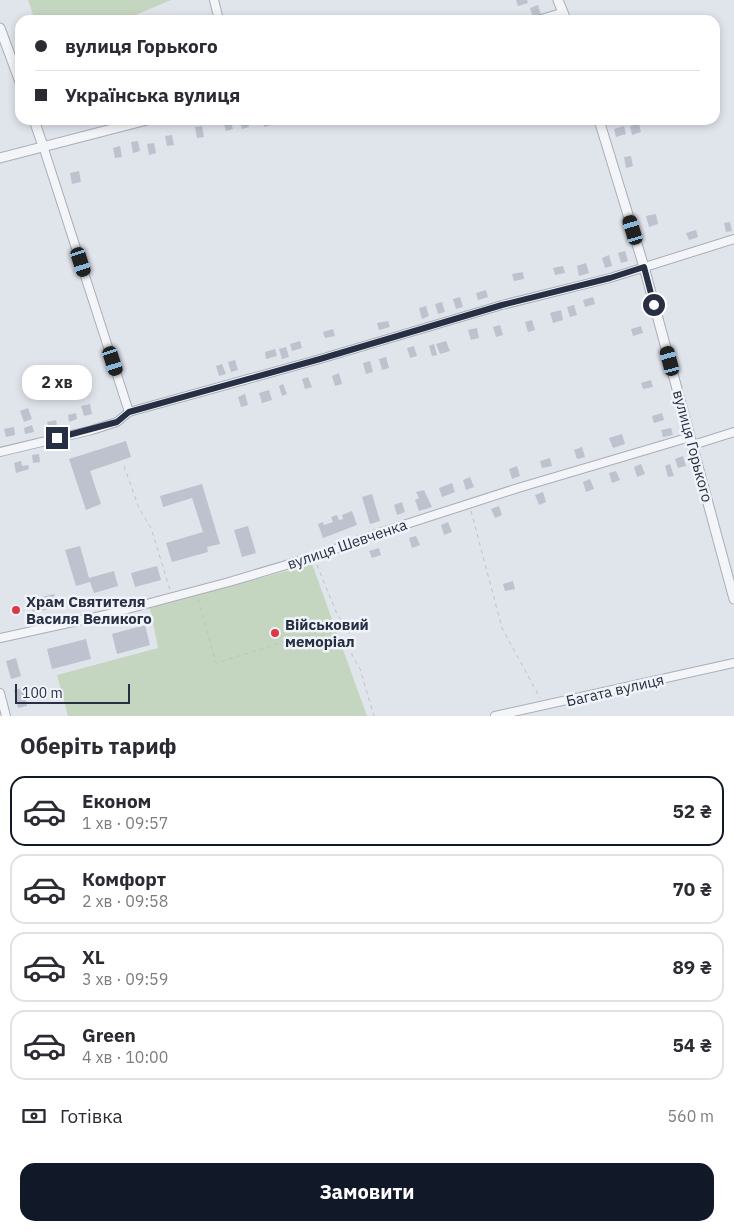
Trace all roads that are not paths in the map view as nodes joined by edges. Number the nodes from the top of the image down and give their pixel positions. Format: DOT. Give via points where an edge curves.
graph roads {
  1 [pos="214,0"];
  2 [pos="558,0"];
  3 [pos="218,15"];
  4 [pos="564,15"];
  5 [pos="0,28"];
  6 [pos="15,68"];
  7 [pos="36,125"];
  8 [pos="127,125"];
  9 [pos="601,125"];
  10 [pos="43,146"];
  11 [pos="0,158"];
  12 [pos="734,238"];
  13 [pos="644,267"];
  14 [pos="129,412"];
  15 [pos="734,432"];
  16 [pos="691,441"];
  17 [pos="0,452"];
  18 [pos="734,599"];
  19 [pos="0,638"];
  20 [pos="734,663"];
  21 [pos="0,693"];
  22 [pos="6,716"];
  23 [pos="495,716"];
  1 -- 3 [label="street"];
  2 -- 4 [label="street"];
  5 -- 6 [label="street"];
  7 -- 10 [label="street"];
  8 -- 10 [label="street"];
  9 -- 13 [label="street, вулиця Горького"];
  10 -- 11 [label="street"];
  10 -- 14 [label="street"];
  12 -- 13 [label="street"];
  13 -- 14 [label="street"];
  13 -- 16 [label="street, вулиця Горького"];
  14 -- 17 [label="street" via="117,422 92,430"];
  15 -- 16 [label="street, вулиця Шевченка"];
  16 -- 18 [label="street, вулиця Горького"];
  16 -- 19 [label="street, вулиця Шевченка" via="469,504 313,557 195,591"];
  20 -- 23 [label="street, Багата вулиця"];
  21 -- 22 [label="street"];
}
